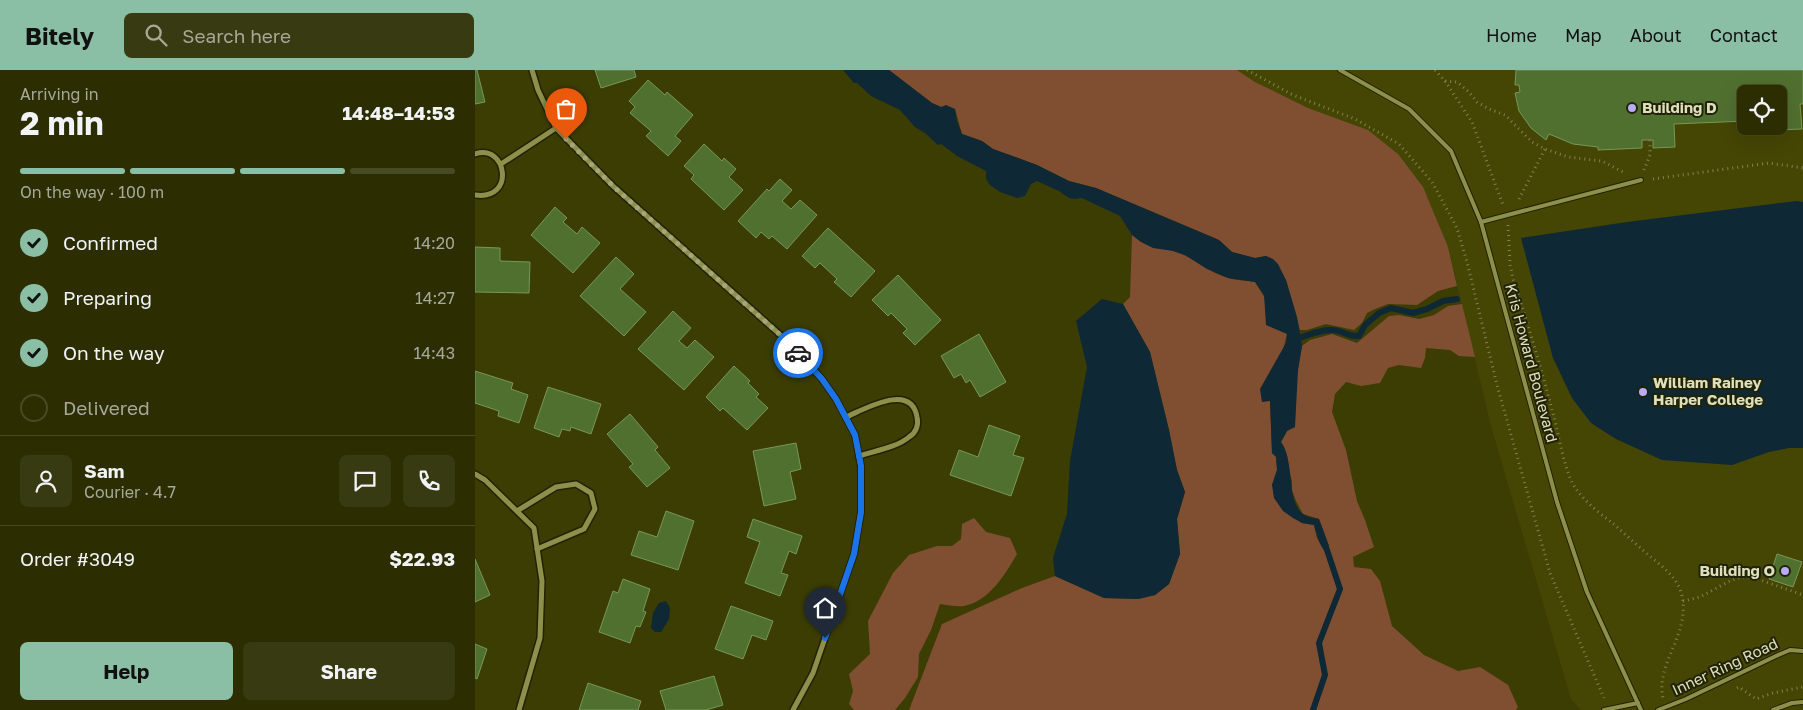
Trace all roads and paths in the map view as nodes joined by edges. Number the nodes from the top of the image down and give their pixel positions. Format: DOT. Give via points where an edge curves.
graph roads {
  1 [pos="532,70"];
  2 [pos="1247,70"];
  3 [pos="1341,70"];
  4 [pos="1435,70"];
  5 [pos="1445,81"];
  6 [pos="556,128"];
  7 [pos="1650,140"];
  8 [pos="1545,149"];
  9 [pos="475,154"];
  10 [pos="1650,155"];
  11 [pos="501,164"];
  12 [pos="1803,168"];
  13 [pos="1641,180"];
  14 [pos="1523,194"];
  15 [pos="475,195"];
  16 [pos="1507,215"];
  17 [pos="1481,222"];
  18 [pos="846,417"];
  19 [pos="859,456"];
  20 [pos="475,474"];
  21 [pos="517,511"];
  22 [pos="537,549"];
  23 [pos="1803,595"];
  24 [pos="1683,601"];
  25 [pos="1803,650"];
  26 [pos="1803,687"];
  27 [pos="1731,691"];
  28 [pos="1803,702"];
  29 [pos="1638,703"];
  30 [pos="1665,707"];
  31 [pos="1610,709"];
  32 [pos="519,710"];
  33 [pos="793,710"];
  34 [pos="1604,710"];
  35 [pos="1641,710"];
  36 [pos="1658,710"];
  37 [pos="1773,710"];
  1 -- 6 [label="street"];
  2 -- 31 [label="path" via="1293,95 1355,119 1399,144 1432,182 1457,228 1550,573"];
  3 -- 17 [label="lane, Kris Howard Boulevard" via="1409,109 1451,151"];
  4 -- 5 [label="path"];
  5 -- 8 [label="path" via="1457,82 1477,102 1505,115 1532,142"];
  5 -- 16 [label="path" via="1472,122"];
  6 -- 11 [label="street"];
  6 -- 18 [label="street" via="613,186 786,340 822,379"];
  7 -- 10 [label="path"];
  8 -- 13 [label="path" via="1567,157 1602,161"];
  8 -- 14 [label="path"];
  9 -- 11 [label="street" via="487,153"];
  11 -- 15 [label="street" via="503,180 499,188 492,194"];
  12 -- 13 [label="path" via="1769,163"];
  13 -- 16 [label="lane"];
  16 -- 17 [label="lane"];
  16 -- 24 [label="path" via="1513,279 1575,488 1668,572 1679,585"];
  17 -- 29 [label="lane, Kris Howard Boulevard" via="1557,502 1587,592"];
  18 -- 19 [label="street" via="855,435"];
  18 -- 19 [label="street" via="895,398 904,400 916,412 918,420 912,436"];
  19 -- 33 [label="street" via="861,512 854,554 813,673"];
  20 -- 21 [label="street"];
  21 -- 22 [label="street" via="534,528"];
  21 -- 22 [label="street" via="556,487 576,484 591,493 595,509 584,529"];
  22 -- 32 [label="street" via="541,581 540,638"];
  23 -- 24 [label="path" via="1752,577 1741,577 1700,598"];
  24 -- 30 [label="path" via="1681,626 1663,675"];
  25 -- 30 [label="lane, Inner Ring Road" via="1790,650"];
  26 -- 27 [label="path" via="1756,699 1739,687"];
  28 -- 37 [label="lane"];
  29 -- 31 [label="lane"];
  29 -- 35 [label="lane, Kris Howard Boulevard"];
  30 -- 36 [label="lane, Inner Ring Road"];
  31 -- 34 [label="lane"];
}
